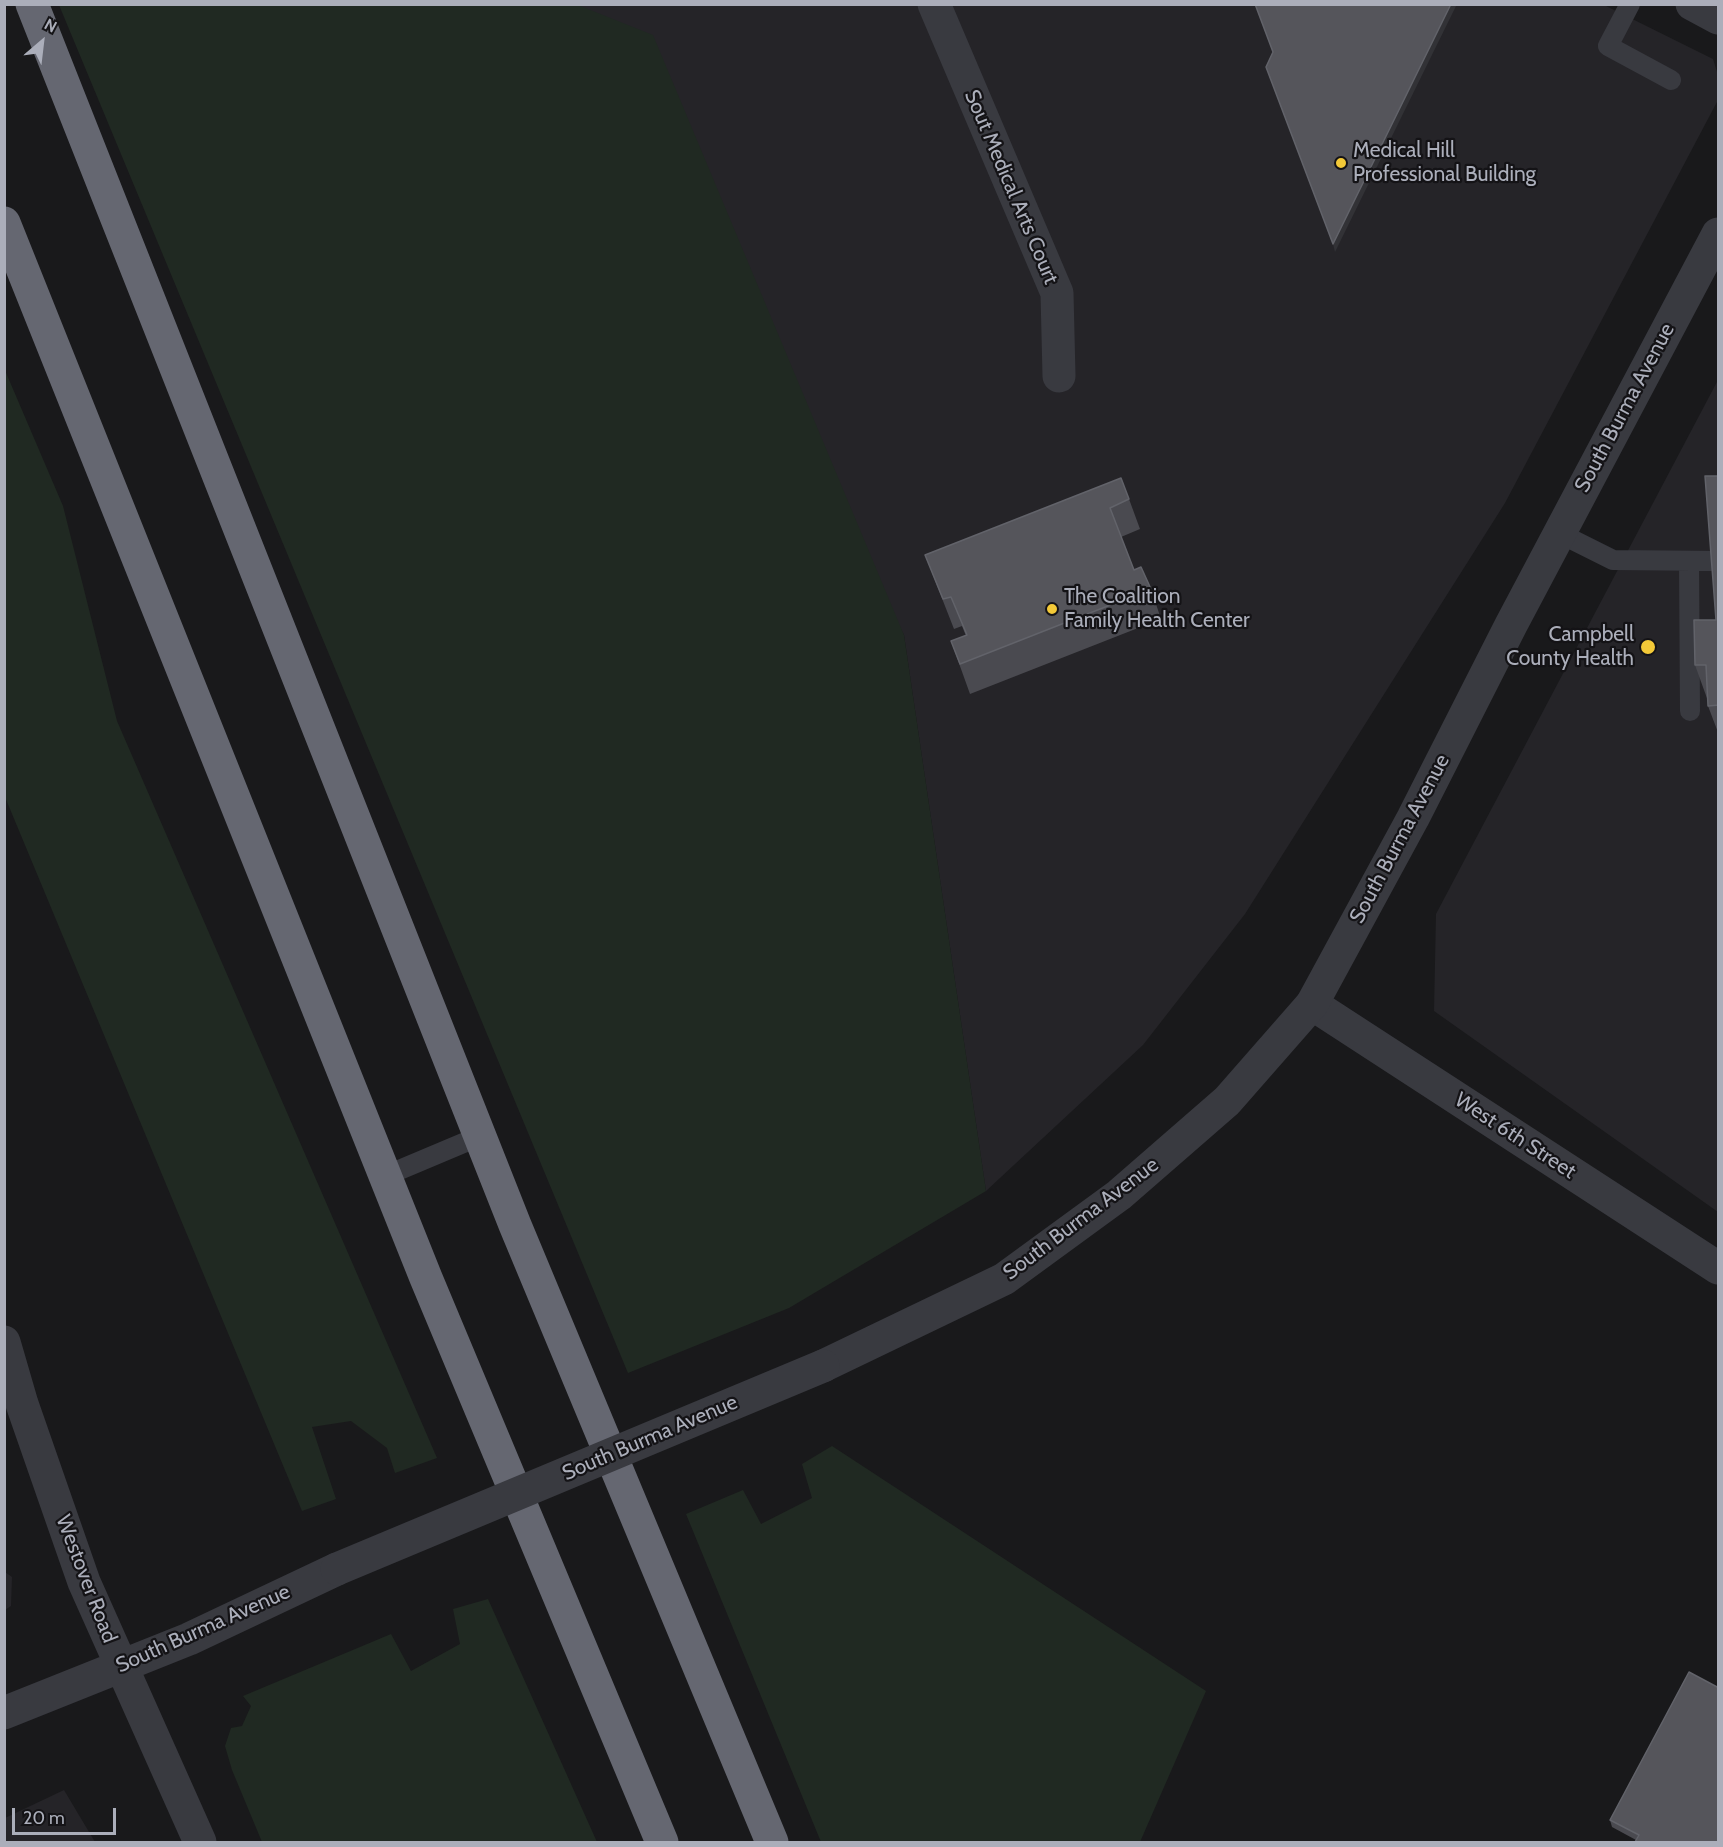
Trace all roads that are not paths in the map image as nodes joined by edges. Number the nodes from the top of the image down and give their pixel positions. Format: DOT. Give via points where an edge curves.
graph roads {
  1 [pos="32,4"];
  2 [pos="934,4"];
  3 [pos="1630,4"];
  4 [pos="1692,4"];
  5 [pos="1719,18"];
  6 [pos="1671,80"];
  7 [pos="4,223"];
  8 [pos="1719,234"];
  9 [pos="1059,375"];
  10 [pos="1559,533"];
  11 [pos="1689,561"];
  12 [pos="1719,561"];
  13 [pos="1690,711"];
  14 [pos="1312,1004"];
  15 [pos="480,1136"];
  16 [pos="385,1176"];
  17 [pos="1719,1268"];
  18 [pos="4,1342"];
  19 [pos="120,1666"];
  20 [pos="4,1713"];
  21 [pos="200,1842"];
  22 [pos="662,1842"];
  23 [pos="772,1842"];
  1 -- 15 [label="highway"];
  2 -- 9 [label="street, Sout Medical Arts Court" via="1057,293"];
  3 -- 6 [label="lane" via="1608,46"];
  4 -- 5 [label="street"];
  7 -- 16 [label="highway"];
  8 -- 10 [label="street, South Burma Avenue"];
  10 -- 11 [label="lane" via="1613,560"];
  10 -- 14 [label="street, South Burma Avenue" via="1413,818"];
  11 -- 12 [label="lane"];
  11 -- 13 [label="lane"];
  14 -- 17 [label="street, West 6th Street"];
  14 -- 19 [label="street, South Burma Avenue, bridge" via="1227,1101 1119,1195 1004,1279 823,1366 337,1569 189,1639"];
  15 -- 16 [label="lane"];
  15 -- 23 [label="highway"];
  16 -- 22 [label="highway"];
  18 -- 19 [label="street, Westover Road" via="84,1582"];
  19 -- 20 [label="street, South Burma Avenue"];
  19 -- 21 [label="street, Westover Road"];
}
